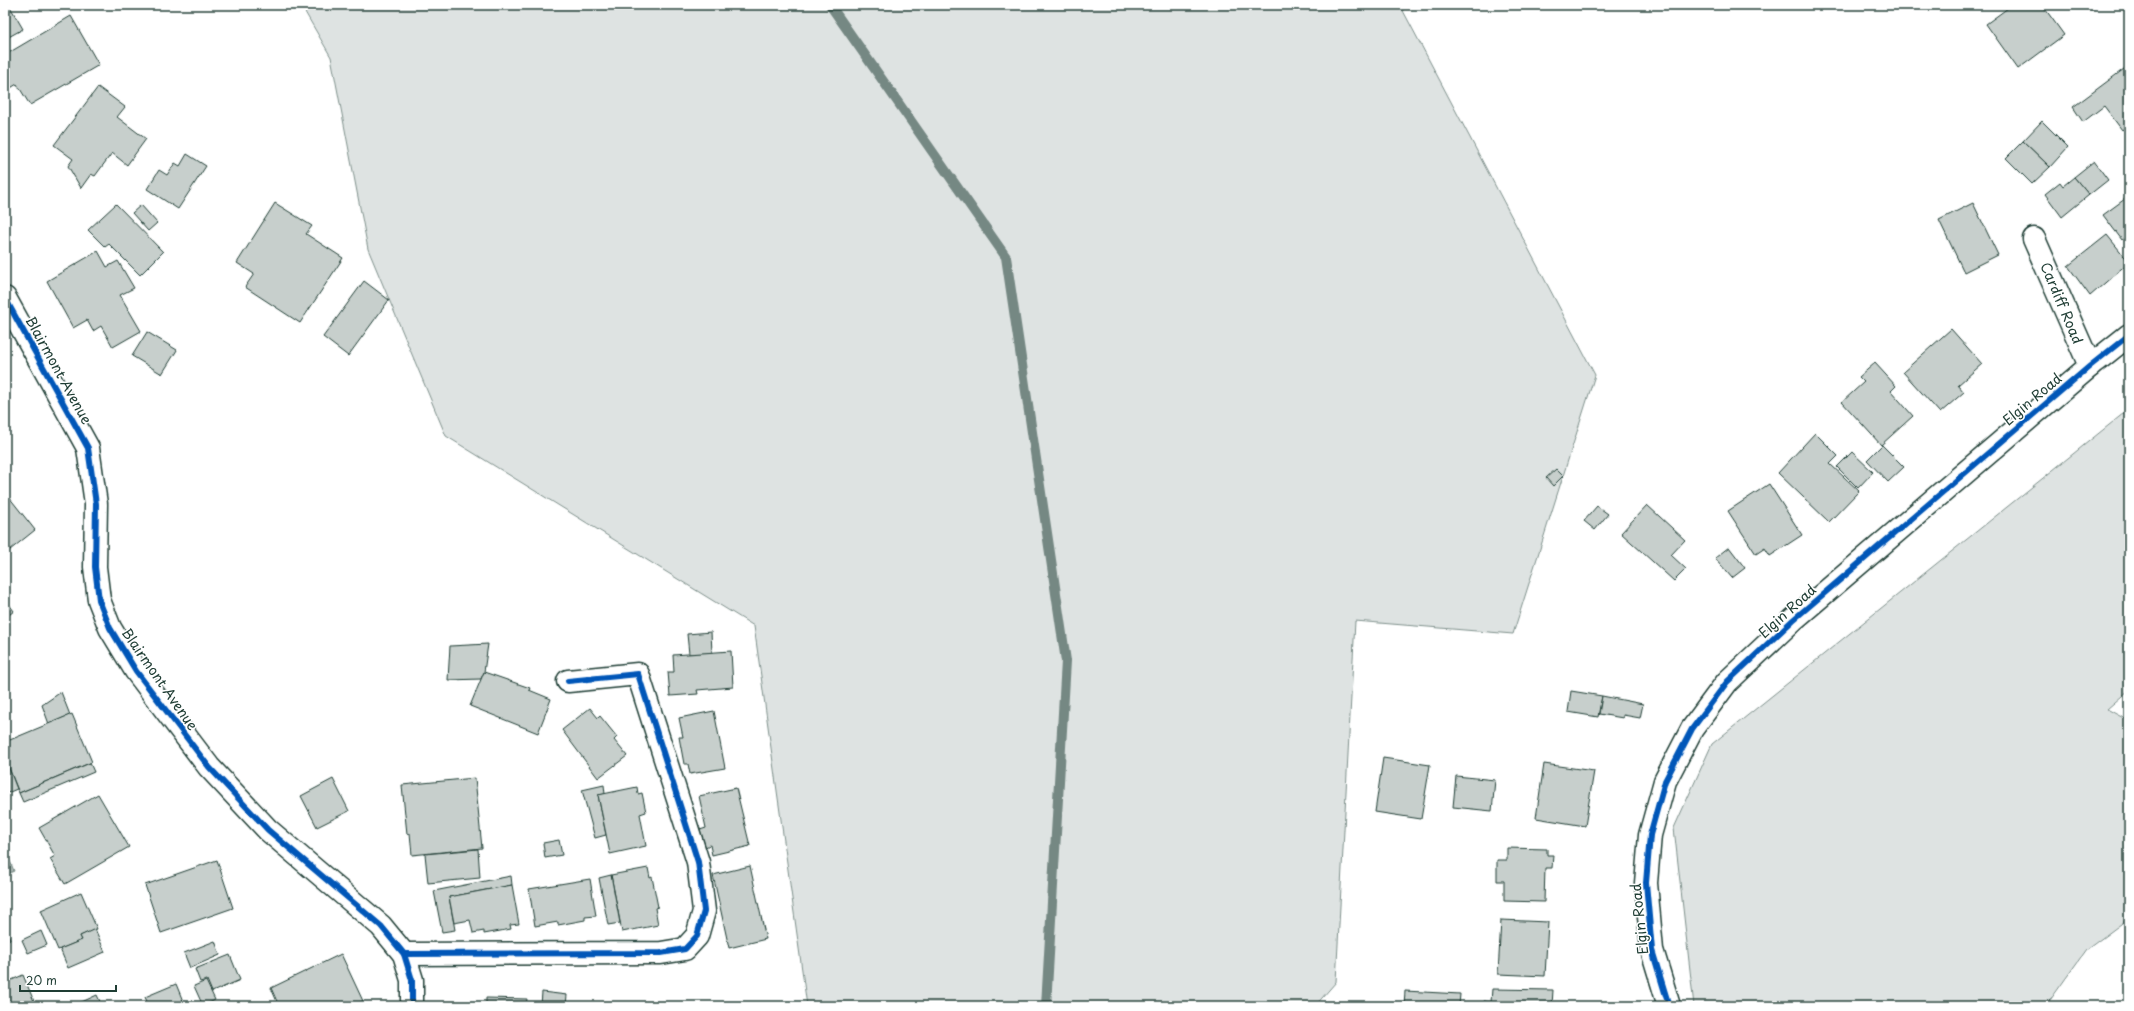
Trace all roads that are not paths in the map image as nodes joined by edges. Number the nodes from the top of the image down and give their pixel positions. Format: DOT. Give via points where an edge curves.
graph roads {
  1 [pos="2034,239"];
  2 [pos="5,298"];
  3 [pos="2129,335"];
  4 [pos="2090,366"];
  5 [pos="568,681"];
  6 [pos="404,954"];
  7 [pos="412,1006"];
  8 [pos="1669,1006"];
  1 -- 4 [label="street, Cardiff Road"];
  2 -- 6 [label="street, Blairmont Avenue" via="88,448 96,504 95,566 99,600 110,628 145,683 209,766 268,830 381,926"];
  3 -- 4 [label="street, Elgin Road"];
  4 -- 8 [label="street, Elgin Road" via="1793,620 1728,682 1692,729 1665,780 1650,836 1646,883 1652,950"];
  5 -- 6 [label="street" via="638,674 698,862 704,911 697,936 685,949 661,953"];
  6 -- 7 [label="street, Blairmont Avenue" via="412,980"];
}
